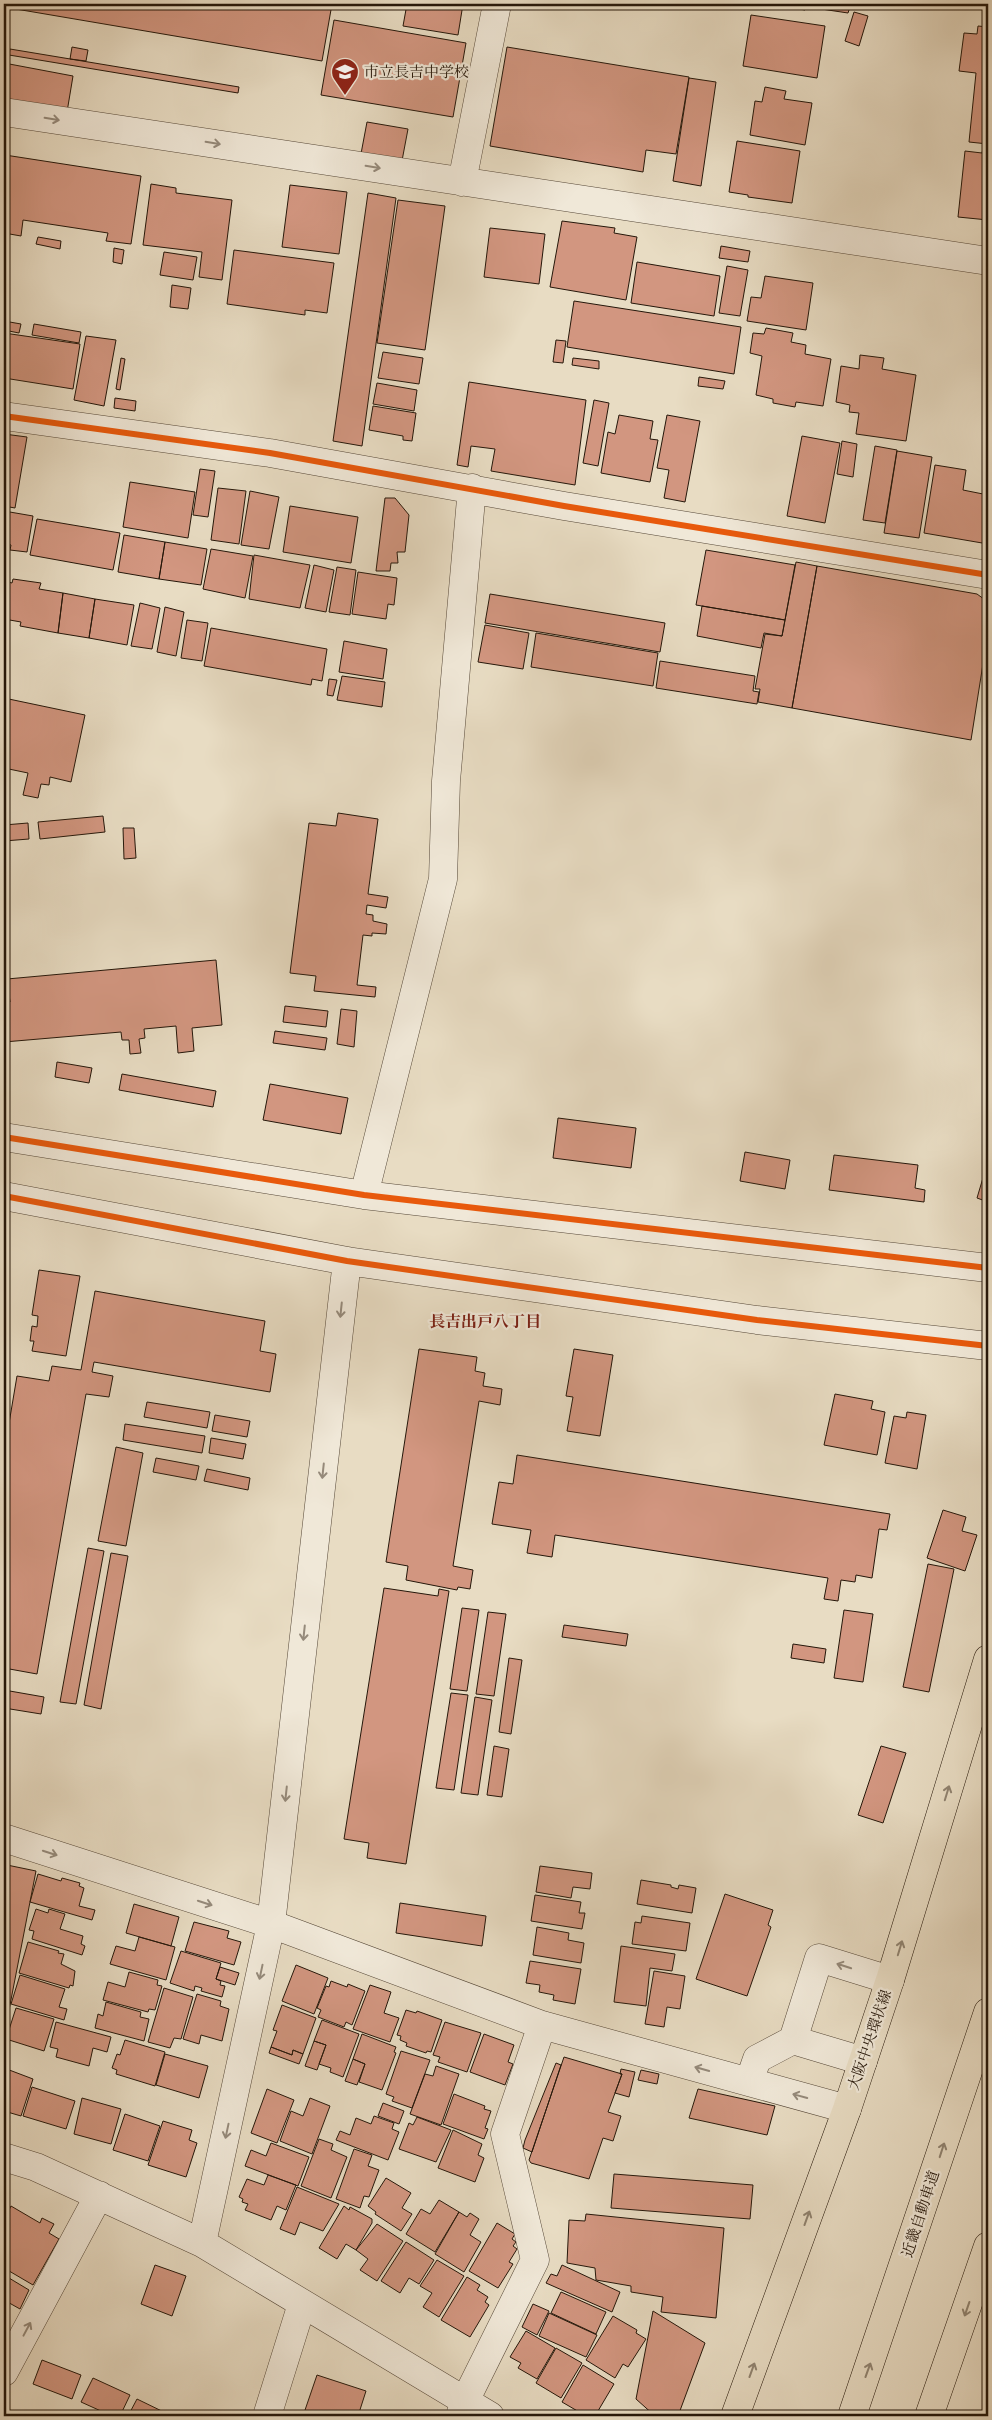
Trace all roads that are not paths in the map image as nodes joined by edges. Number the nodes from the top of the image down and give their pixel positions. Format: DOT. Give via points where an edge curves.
graph roads {
  1 [pos="497,4"];
  2 [pos="4,112"];
  3 [pos="462,182"];
  4 [pos="988,261"];
  5 [pos="4,416"];
  6 [pos="472,488"];
  7 [pos="988,575"];
  8 [pos="4,1137"];
  9 [pos="364,1195"];
  10 [pos="4,1196"];
  11 [pos="346,1261"];
  12 [pos="988,1268"];
  13 [pos="988,1346"];
  14 [pos="988,1658"];
  15 [pos="4,1838"];
  16 [pos="271,1924"];
  17 [pos="890,1980"];
  18 [pos="988,2012"];
  19 [pos="542,2025"];
  20 [pos="793,2040"];
  21 [pos="863,2062"];
  22 [pos="749,2082"];
  23 [pos="847,2109"];
  24 [pos="4,2157"];
  25 [pos="99,2195"];
  26 [pos="202,2243"];
  27 [pos="988,2246"];
  28 [pos="302,2304"];
  29 [pos="4,2372"];
  30 [pos="462,2409"];
  31 [pos="267,2416"];
  32 [pos="490,2416"];
  33 [pos="735,2416"];
  34 [pos="852,2416"];
  35 [pos="929,2416"];
  1 -- 3 [label="street"];
  2 -- 3 [label="street, one-way"];
  3 -- 4 [label="street"];
  5 -- 6 [label="street" via="270,453"];
  6 -- 7 [label="street"];
  6 -- 9 [label="street" via="446,781 444,879"];
  8 -- 9 [label="street"];
  9 -- 12 [label="street"];
  10 -- 11 [label="street"];
  11 -- 13 [label="street" via="757,1320"];
  11 -- 16 [label="street, one-way"];
  17 -- 14 [label="main road, 大阪中央環状線, one-way"];
  15 -- 16 [label="street, one-way"];
  16 -- 19 [label="street"];
  16 -- 26 [label="street, one-way"];
  17 -- 20 [label="street, one-way" via="819,1958"];
  17 -- 21 [label="main road, 大阪中央環状線"];
  34 -- 18 [label="main road, 近畿自動車道, one-way"];
  22 -- 19 [label="street, one-way"];
  19 -- 30 [label="street" via="505,2134 535,2260"];
  20 -- 21 [label="street"];
  20 -- 22 [label="street" via="757,2059"];
  21 -- 23 [label="main road, 大阪中央環状線"];
  23 -- 22 [label="street, one-way"];
  33 -- 23 [label="main road, 大阪中央環状線, one-way"];
  24 -- 25 [label="street" via="36,2167"];
  25 -- 26 [label="street"];
  29 -- 25 [label="street, one-way"];
  26 -- 28 [label="street"];
  27 -- 35 [label="main road, one-way"];
  28 -- 30 [label="street"];
  28 -- 31 [label="street"];
  30 -- 32 [label="street"];
}
